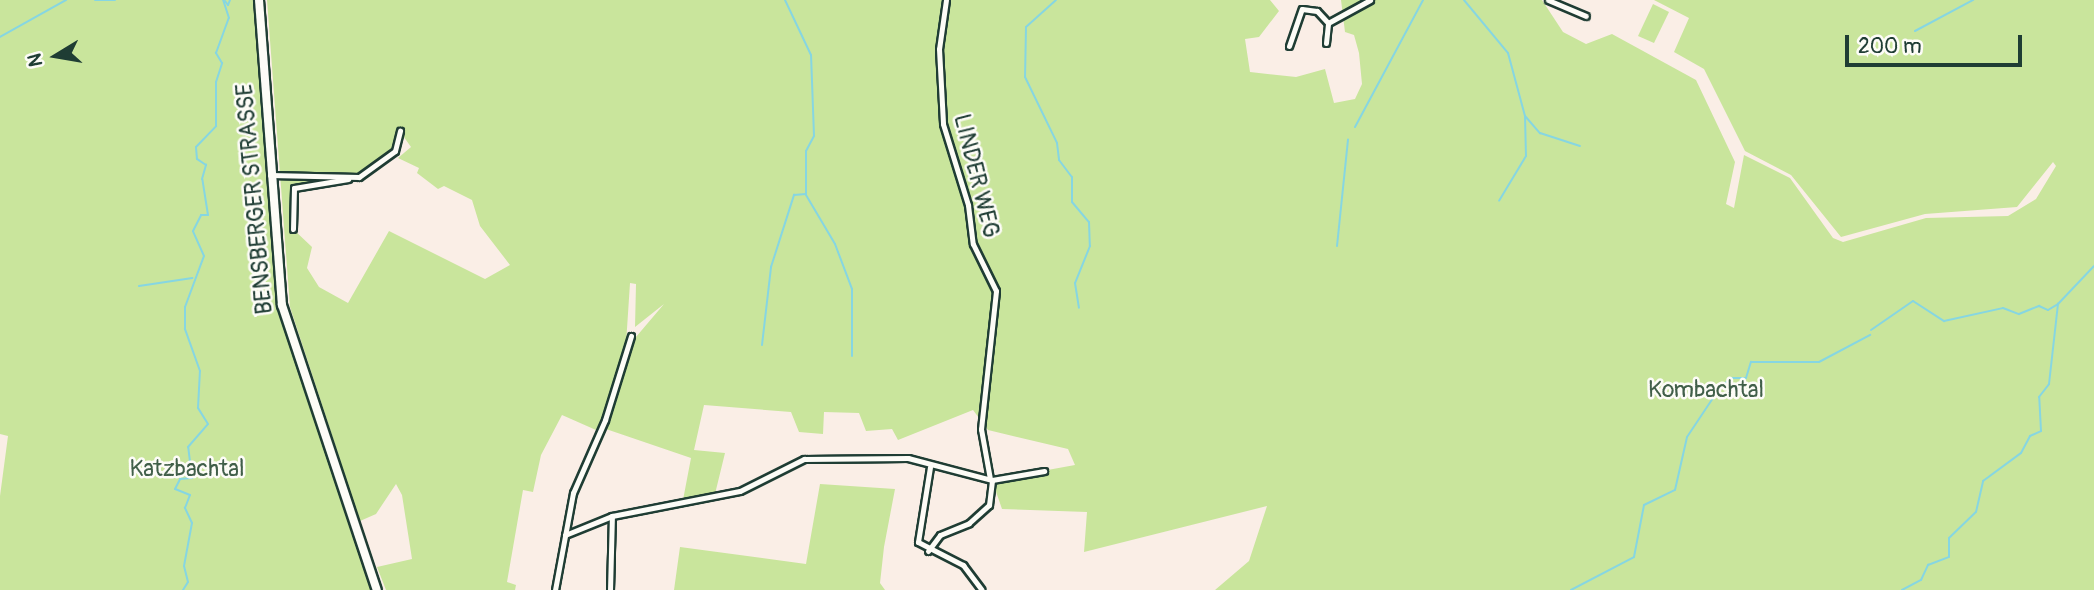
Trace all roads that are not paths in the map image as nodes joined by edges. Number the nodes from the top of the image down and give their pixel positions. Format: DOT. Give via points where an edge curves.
graph roads {
  1 [pos="259,0"];
  2 [pos="946,0"];
  3 [pos="1370,0"];
  4 [pos="1548,0"];
  5 [pos="1586,16"];
  6 [pos="1328,23"];
  7 [pos="1325,43"];
  8 [pos="1289,46"];
  9 [pos="400,131"];
  10 [pos="270,175"];
  11 [pos="354,178"];
  12 [pos="293,229"];
  13 [pos="631,336"];
  14 [pos="930,467"];
  15 [pos="1045,471"];
  16 [pos="991,480"];
  17 [pos="612,516"];
  18 [pos="565,535"];
  19 [pos="928,551"];
  20 [pos="377,590"];
  21 [pos="555,590"];
  22 [pos="610,590"];
  23 [pos="982,590"];
  1 -- 10 [label="main road, BENSBERGER STRASSE"];
  2 -- 16 [label="street, LINDER WEG" via="939,49 943,124 968,205 973,244 996,291 981,429"];
  3 -- 6 [label="street"];
  4 -- 5 [label="street"];
  6 -- 7 [label="street"];
  6 -- 8 [label="street" via="1317,11 1302,9"];
  9 -- 11 [label="street" via="396,151"];
  10 -- 11 [label="street"];
  10 -- 20 [label="main road, BENSBERGER STRASSE" via="287,326"];
  11 -- 12 [label="street" via="294,188"];
  13 -- 18 [label="street" via="605,419 577,480"];
  14 -- 16 [label="street"];
  14 -- 17 [label="street" via="902,458 804,459 724,496"];
  14 -- 19 [label="street" via="916,537"];
  15 -- 16 [label="street"];
  16 -- 19 [label="street" via="989,505 969,523 940,535"];
  17 -- 18 [label="street"];
  17 -- 22 [label="street"];
  18 -- 21 [label="street"];
  19 -- 23 [label="street" via="963,565"];
}
